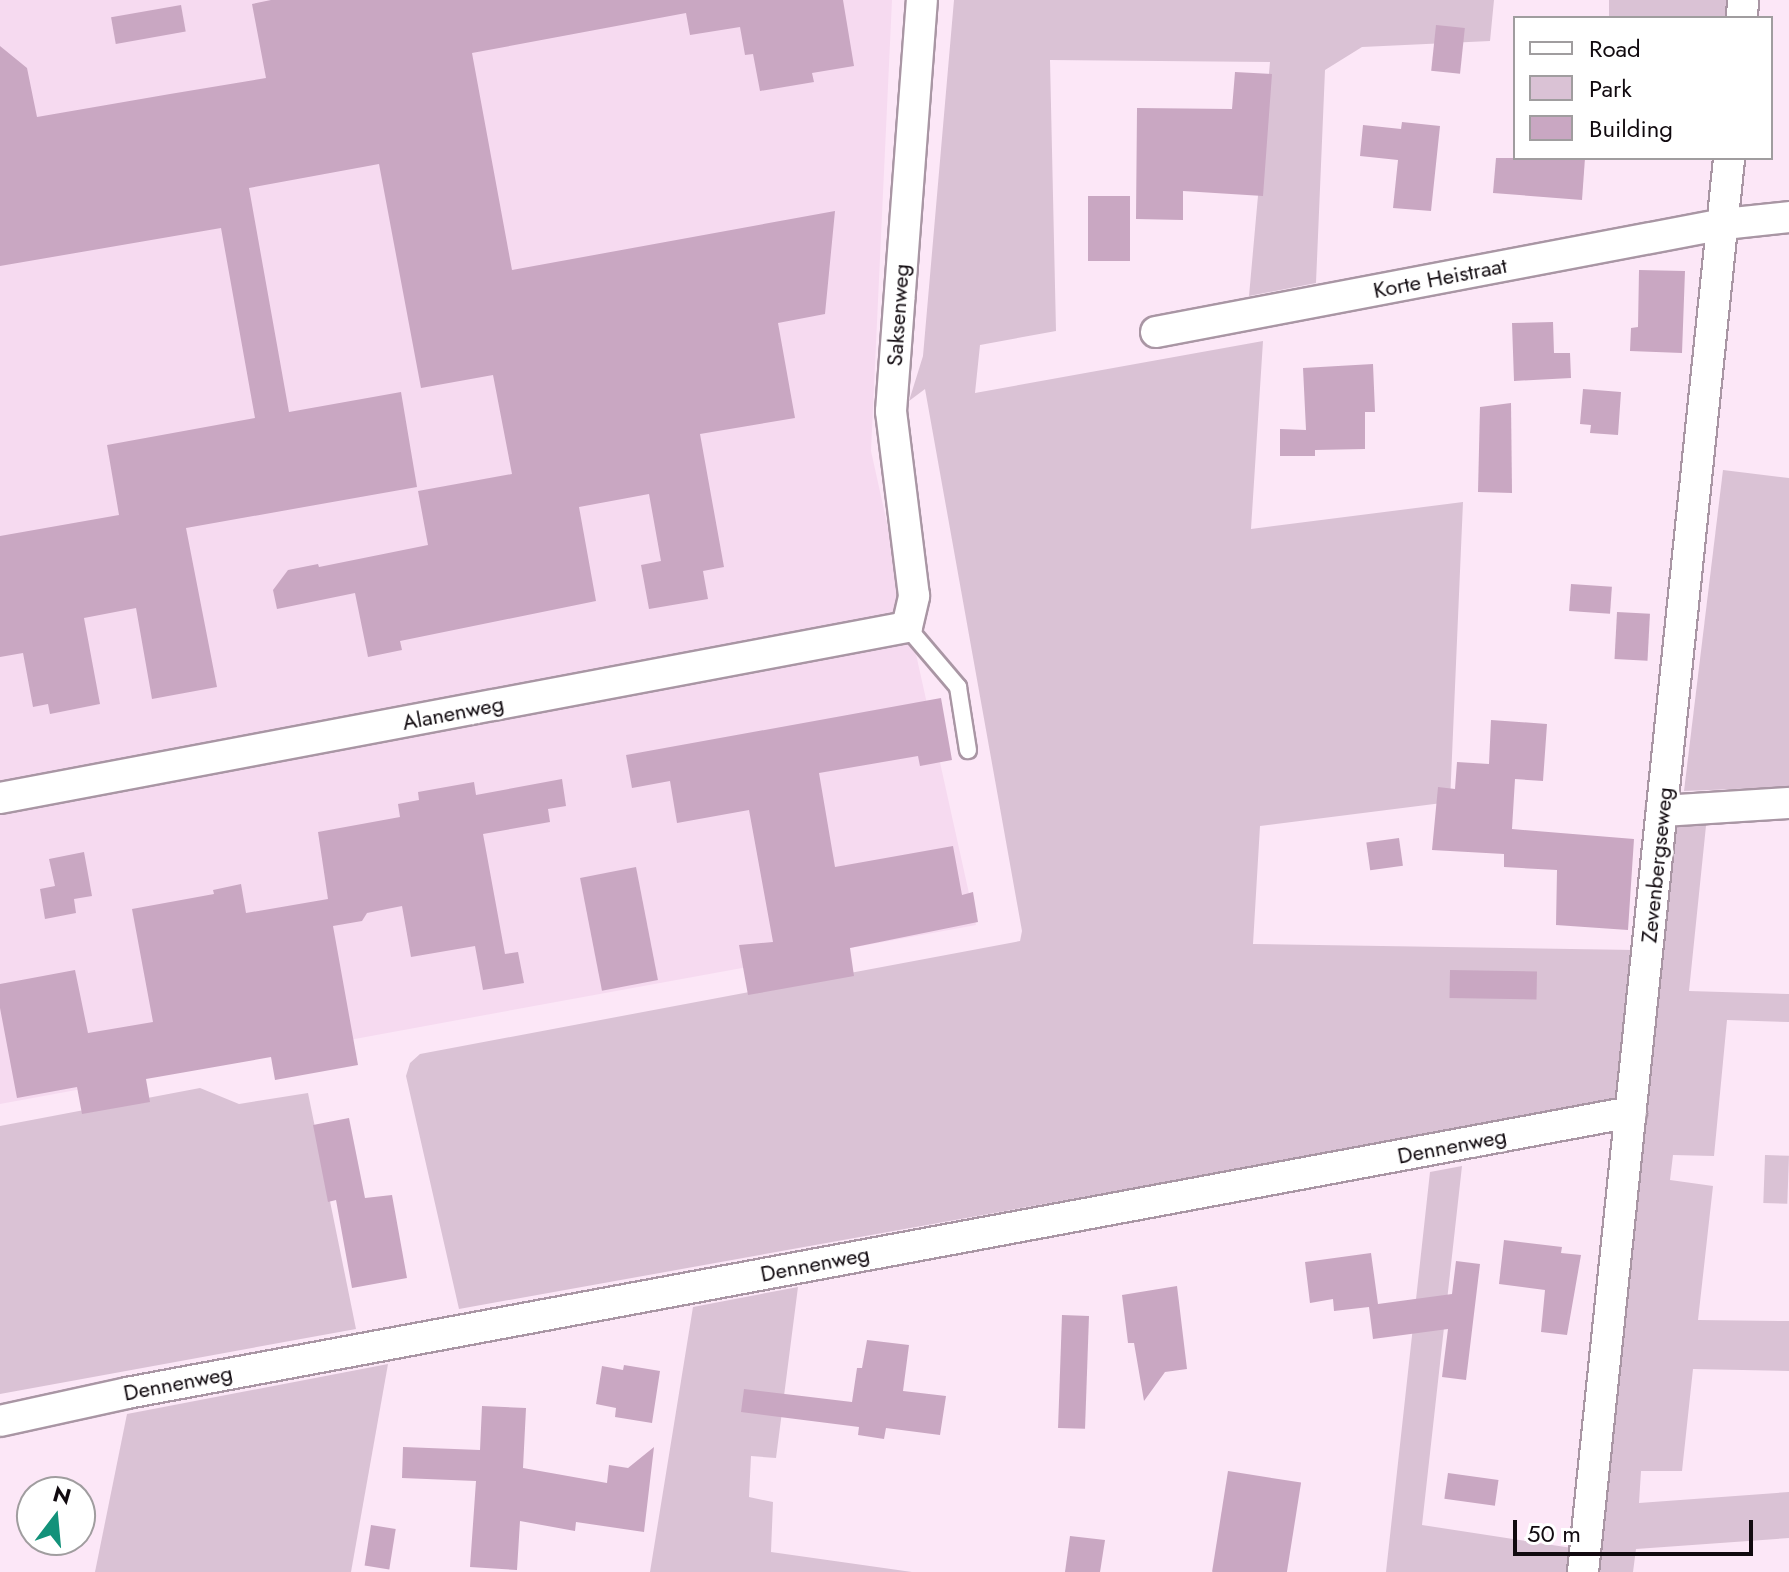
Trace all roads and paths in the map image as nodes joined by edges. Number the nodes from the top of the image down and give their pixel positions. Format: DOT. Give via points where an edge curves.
graph roads {
  1 [pos="922,0"];
  2 [pos="1729,160"];
  3 [pos="1789,217"];
  4 [pos="1724,224"];
  5 [pos="1156,332"];
  6 [pos="907,627"];
  7 [pos="968,750"];
  8 [pos="0,798"];
  9 [pos="1789,803"];
  10 [pos="1662,811"];
  11 [pos="1631,1112"];
  12 [pos="0,1421"];
  13 [pos="1583,1572"];
  1 -- 6 [label="street, Saksenweg" via="891,411 914,596"];
  2 -- 4 [label="street, Zevenbergseweg"];
  3 -- 4 [label="street, Korte Heistraat"];
  4 -- 5 [label="street, Korte Heistraat"];
  4 -- 10 [label="street, Zevenbergseweg"];
  6 -- 7 [label="lane" via="958,687"];
  6 -- 8 [label="street, Alanenweg"];
  9 -- 10 [label="street"];
  10 -- 11 [label="street, Zevenbergseweg"];
  11 -- 12 [label="street, Dennenweg"];
  11 -- 13 [label="street, Zevenbergseweg"];
}
